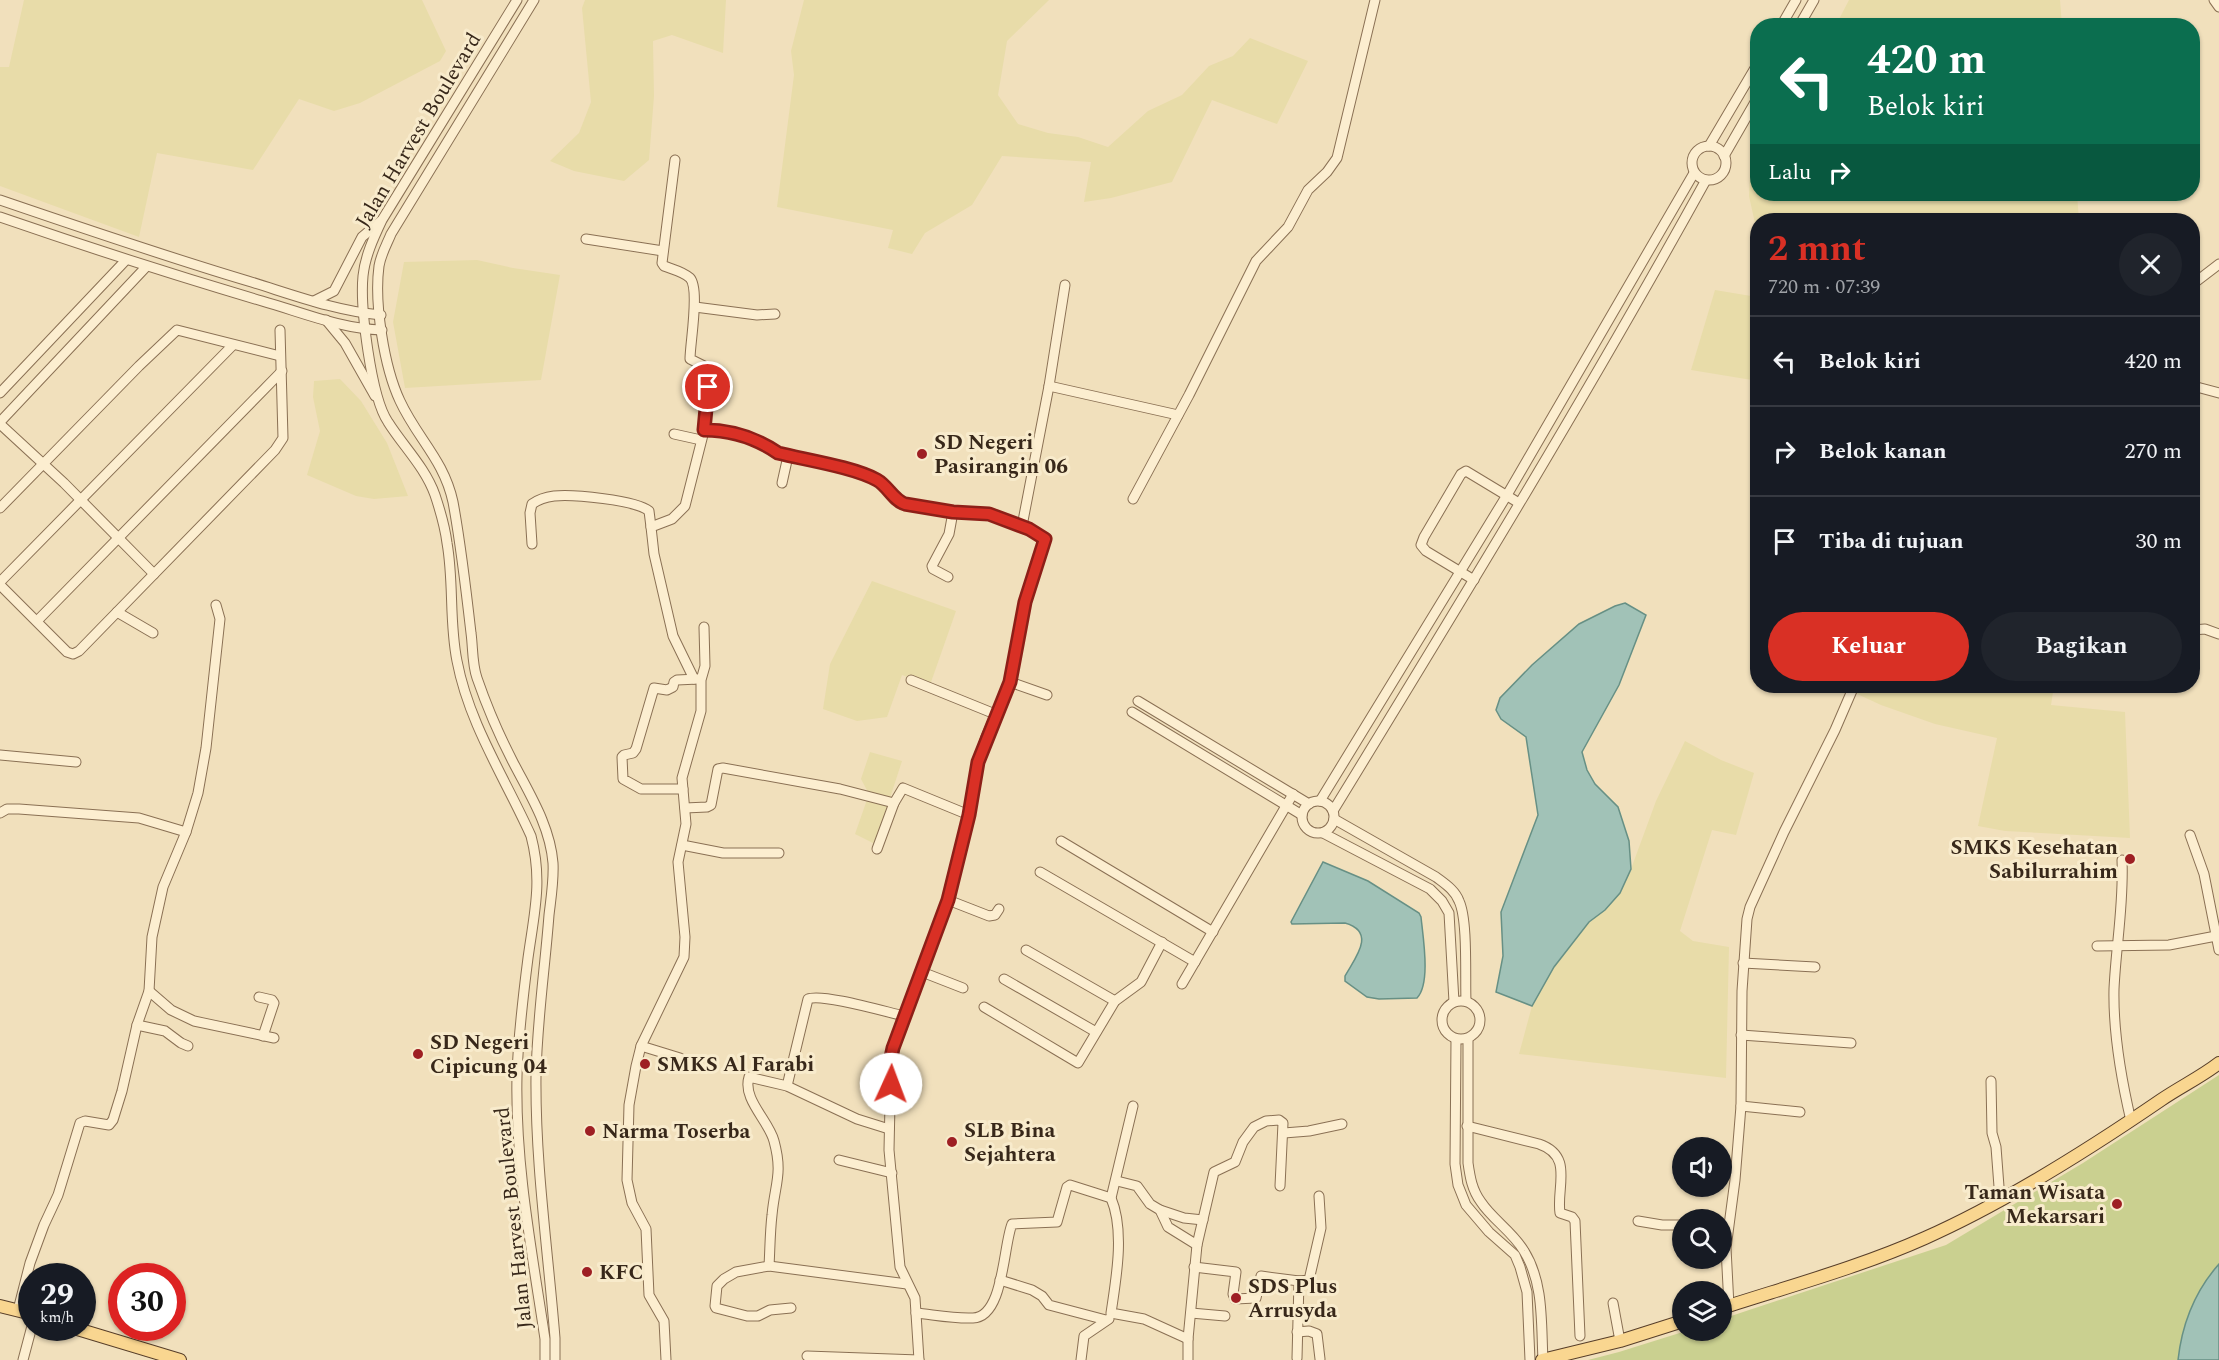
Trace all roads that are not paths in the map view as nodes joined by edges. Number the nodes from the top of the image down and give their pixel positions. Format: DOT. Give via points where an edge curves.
graph roads {
  1 [pos="517,0"];
  2 [pos="534,0"];
  3 [pos="1375,0"];
  4 [pos="1796,0"];
  5 [pos="1814,0"];
  6 [pos="2214,0"];
  7 [pos="2219,7"];
  8 [pos="1785,18"];
  9 [pos="1804,18"];
  10 [pos="486,51"];
  11 [pos="499,59"];
  12 [pos="1750,77"];
  13 [pos="1750,111"];
  14 [pos="1709,146"];
  15 [pos="1724,156"];
  16 [pos="675,160"];
  17 [pos="1694,173"];
  18 [pos="1706,180"];
  19 [pos="0,200"];
  20 [pos="0,217"];
  21 [pos="382,220"];
  22 [pos="586,239"];
  23 [pos="663,251"];
  24 [pos="126,260"];
  25 [pos="146,267"];
  26 [pos="2217,268"];
  27 [pos="2200,279"];
  28 [pos="1065,285"];
  29 [pos="314,301"];
  30 [pos="695,307"];
  31 [pos="364,314"];
  32 [pos="775,314"];
  33 [pos="381,315"];
  34 [pos="326,320"];
  35 [pos="280,330"];
  36 [pos="366,330"];
  37 [pos="382,330"];
  38 [pos="233,345"];
  39 [pos="280,356"];
  40 [pos="282,371"];
  41 [pos="1049,386"];
  42 [pos="2200,388"];
  43 [pos="0,393"];
  44 [pos="2219,393"];
  45 [pos="378,402"];
  46 [pos="1178,415"];
  47 [pos="0,423"];
  48 [pos="674,434"];
  49 [pos="703,435"];
  50 [pos="788,456"];
  51 [pos="44,465"];
  52 [pos="782,483"];
  53 [pos="1507,495"];
  54 [pos="79,499"];
  55 [pos="1133,499"];
  56 [pos="1520,502"];
  57 [pos="0,508"];
  58 [pos="953,512"];
  59 [pos="651,526"];
  60 [pos="1022,526"];
  61 [pos="119,540"];
  62 [pos="532,544"];
  63 [pos="1461,572"];
  64 [pos="154,574"];
  65 [pos="948,577"];
  66 [pos="1474,580"];
  67 [pos="0,584"];
  68 [pos="216,605"];
  69 [pos="117,612"];
  70 [pos="37,621"];
  71 [pos="705,627"];
  72 [pos="2200,629"];
  73 [pos="153,633"];
  74 [pos="2219,634"];
  75 [pos="698,680"];
  76 [pos="911,680"];
  77 [pos="1010,682"];
  78 [pos="1851,693"];
  79 [pos="1047,695"];
  80 [pos="1138,701"];
  81 [pos="1132,712"];
  82 [pos="995,714"];
  83 [pos="0,755"];
  84 [pos="76,762"];
  85 [pos="682,789"];
  86 [pos="1293,794"];
  87 [pos="1320,801"];
  88 [pos="894,802"];
  89 [pos="1309,804"];
  90 [pos="1286,805"];
  91 [pos="685,808"];
  92 [pos="0,813"];
  93 [pos="969,815"];
  94 [pos="1302,815"];
  95 [pos="1333,815"];
  96 [pos="186,832"];
  97 [pos="1323,832"];
  98 [pos="2190,835"];
  99 [pos="1061,841"];
  100 [pos="682,845"];
  101 [pos="877,849"];
  102 [pos="779,853"];
  103 [pos="2122,860"];
  104 [pos="1040,872"];
  105 [pos="948,900"];
  106 [pos="999,909"];
  107 [pos="1213,932"];
  108 [pos="2217,934"];
  109 [pos="1162,942"];
  110 [pos="2097,946"];
  111 [pos="2117,946"];
  112 [pos="1026,950"];
  113 [pos="2219,950"];
  114 [pos="1195,962"];
  115 [pos="1743,963"];
  116 [pos="1815,967"];
  117 [pos="922,972"];
  118 [pos="1004,979"];
  119 [pos="1182,984"];
  120 [pos="963,988"];
  121 [pos="149,991"];
  122 [pos="259,997"];
  123 [pos="1115,1001"];
  124 [pos="1466,1001"];
  125 [pos="1454,1002"];
  126 [pos="984,1007"];
  127 [pos="904,1016"];
  128 [pos="137,1025"];
  129 [pos="1096,1032"];
  130 [pos="1741,1035"];
  131 [pos="262,1036"];
  132 [pos="274,1038"];
  133 [pos="1456,1039"];
  134 [pos="1468,1039"];
  135 [pos="1851,1043"];
  136 [pos="188,1046"];
  137 [pos="641,1046"];
  138 [pos="680,1058"];
  139 [pos="2219,1064"];
  140 [pos="1990,1081"];
  141 [pos="788,1086"];
  142 [pos="1133,1106"];
  143 [pos="1741,1106"];
  144 [pos="1800,1112"];
  145 [pos="2131,1121"];
  146 [pos="1342,1124"];
  147 [pos="1467,1126"];
  148 [pos="889,1129"];
  149 [pos="1284,1132"];
  150 [pos="839,1160"];
  151 [pos="892,1173"];
  152 [pos="1117,1181"];
  153 [pos="1280,1186"];
  154 [pos="1319,1196"];
  155 [pos="1111,1198"];
  156 [pos="2000,1200"];
  157 [pos="544,1207"];
  158 [pos="526,1209"];
  159 [pos="1728,1209"];
  160 [pos="1160,1210"];
  161 [pos="1203,1220"];
  162 [pos="1638,1221"];
  163 [pos="1672,1225"];
  164 [pos="1197,1245"];
  165 [pos="30,1263"];
  166 [pos="769,1266"];
  167 [pos="1194,1267"];
  168 [pos="1000,1280"];
  169 [pos="1299,1281"];
  170 [pos="908,1284"];
  171 [pos="1613,1303"];
  172 [pos="1732,1305"];
  173 [pos="0,1306"];
  174 [pos="791,1308"];
  175 [pos="18,1310"];
  176 [pos="916,1313"];
  177 [pos="1191,1313"];
  178 [pos="1109,1316"];
  179 [pos="1225,1316"];
  180 [pos="1672,1324"];
  181 [pos="1297,1332"];
  182 [pos="96,1335"];
  183 [pos="1580,1336"];
  184 [pos="1188,1339"];
  185 [pos="28,1341"];
  186 [pos="1620,1341"];
  187 [pos="807,1356"];
  188 [pos="1297,1358"];
  189 [pos="822,1359"];
  190 [pos="1320,1359"];
  191 [pos="23,1360"];
  192 [pos="180,1360"];
  193 [pos="545,1360"];
  194 [pos="555,1360"];
  195 [pos="666,1360"];
  196 [pos="919,1360"];
  197 [pos="1081,1360"];
  198 [pos="1188,1360"];
  199 [pos="1530,1360"];
  200 [pos="1542,1360"];
  1 -- 10 [label="street, Jalan Harvest Boulevard"];
  2 -- 11 [label="street, Jalan Harvest Boulevard"];
  3 -- 46 [label="street" via="1336,158 1308,190 1288,226 1256,261"];
  4 -- 8 [label="street"];
  5 -- 9 [label="street"];
  6 -- 7 [label="street"];
  10 -- 11 [label="street"];
  10 -- 21 [label="street, Jalan Harvest Boulevard"];
  11 -- 33 [label="street, Jalan Harvest Boulevard" via="382,253"];
  12 -- 14 [label="street"];
  13 -- 15 [label="street"];
  14 -- 15 [label="street"];
  14 -- 17 [label="street" via="1694,155"];
  15 -- 18 [label="street" via="1722,173"];
  16 -- 23 [label="street"];
  17 -- 18 [label="street"];
  17 -- 53 [label="street"];
  18 -- 56 [label="street"];
  19 -- 29 [label="street"];
  20 -- 24 [label="street"];
  21 -- 29 [label="street" via="362,237 334,291"];
  21 -- 31 [label="street, Jalan Harvest Boulevard" via="363,274"];
  22 -- 23 [label="street"];
  23 -- 30 [label="street" via="663,265 692,280"];
  24 -- 25 [label="street"];
  24 -- 43 [label="street"];
  25 -- 34 [label="street"];
  25 -- 47 [label="street"];
  26 -- 27 [label="street"];
  28 -- 41 [label="street"];
  29 -- 31 [label="street"];
  30 -- 32 [label="street"];
  30 -- 49 [label="street" via="690,359 709,371"];
  31 -- 33 [label="street"];
  31 -- 36 [label="street, Jalan Harvest Boulevard"];
  33 -- 37 [label="street, Jalan Harvest Boulevard"];
  34 -- 36 [label="street"];
  34 -- 45 [label="street" via="345,343"];
  35 -- 39 [label="street"];
  36 -- 37 [label="street"];
  36 -- 45 [label="street, Jalan Harvest Boulevard"];
  37 -- 157 [label="street, Jalan Harvest Boulevard" via="400,401 435,455 450,491 475,674 491,718 538,809 549,839 553,864 536,1078"];
  38 -- 39 [label="street"];
  38 -- 51 [label="street" via="177,330"];
  38 -- 54 [label="street"];
  39 -- 40 [label="street"];
  40 -- 61 [label="street"];
  40 -- 64 [label="street" via="283,438"];
  41 -- 46 [label="street"];
  41 -- 60 [label="street"];
  42 -- 44 [label="street"];
  45 -- 158 [label="street, Jalan Harvest Boulevard" via="435,494 447,543 454,643 465,698 527,827 535,852 538,884 519,1028 517,1077"];
  46 -- 55 [label="street"];
  47 -- 51 [label="street"];
  48 -- 49 [label="street"];
  49 -- 50 [label="street" via="720,431 746,437"];
  49 -- 59 [label="street" via="685,506 672,519"];
  50 -- 52 [label="street"];
  50 -- 58 [label="street" via="877,480 901,503"];
  51 -- 54 [label="street"];
  51 -- 57 [label="street"];
  53 -- 56 [label="street"];
  53 -- 63 [label="street"];
  53 -- 63 [label="street" via="1472,473 1461,474 1420,546"];
  54 -- 61 [label="street"];
  54 -- 67 [label="street"];
  56 -- 66 [label="street"];
  58 -- 60 [label="street" via="989,514"];
  58 -- 65 [label="street" via="949,534 932,566"];
  59 -- 62 [label="street" via="649,511 639,506 556,496 532,504"];
  59 -- 75 [label="street" via="673,636"];
  60 -- 77 [label="street" via="1045,539 1025,602"];
  61 -- 64 [label="street"];
  61 -- 70 [label="street"];
  63 -- 66 [label="street"];
  63 -- 87 [label="street"];
  64 -- 69 [label="street"];
  66 -- 95 [label="street"];
  67 -- 70 [label="street"];
  68 -- 96 [label="street" via="220,619 206,748"];
  69 -- 70 [label="street" via="73,654"];
  69 -- 73 [label="street"];
  71 -- 75 [label="street" via="705,666"];
  72 -- 74 [label="street"];
  75 -- 85 [label="street" via="701,711 682,775"];
  75 -- 85 [label="street" via="677,680 671,689 654,688 635,752 622,757 623,779 641,789"];
  76 -- 82 [label="street"];
  77 -- 79 [label="street"];
  77 -- 82 [label="street"];
  78 -- 115 [label="street" via="1750,907"];
  80 -- 86 [label="street"];
  81 -- 90 [label="street"];
  82 -- 93 [label="street" via="978,762"];
  83 -- 84 [label="street"];
  85 -- 91 [label="street"];
  86 -- 89 [label="street"];
  86 -- 90 [label="street"];
  87 -- 89 [label="street"];
  87 -- 95 [label="street" via="1328,805"];
  88 -- 91 [label="street" via="723,768 718,769 711,805"];
  88 -- 93 [label="street" via="906,788"];
  88 -- 101 [label="street"];
  89 -- 94 [label="street"];
  90 -- 94 [label="street"];
  90 -- 107 [label="street"];
  91 -- 100 [label="street"];
  92 -- 96 [label="street" via="19,809 139,818"];
  93 -- 105 [label="street"];
  94 -- 97 [label="street" via="1307,830"];
  95 -- 97 [label="street" via="1330,828"];
  95 -- 124 [label="street" via="1436,877 1459,899"];
  96 -- 121 [label="street" via="160,898 152,937"];
  97 -- 125 [label="street" via="1430,889 1442,901 1449,913"];
  98 -- 108 [label="street" via="2204,874"];
  99 -- 107 [label="street"];
  100 -- 102 [label="street" via="723,853"];
  100 -- 137 [label="street" via="678,862 684,957"];
  103 -- 111 [label="street"];
  104 -- 109 [label="street"];
  105 -- 106 [label="street" via="989,916"];
  105 -- 117 [label="street"];
  107 -- 114 [label="street"];
  108 -- 111 [label="street" via="2169,945"];
  108 -- 113 [label="street"];
  109 -- 114 [label="street"];
  109 -- 123 [label="street" via="1141,982"];
  110 -- 111 [label="street"];
  111 -- 145 [label="street" via="2115,1036"];
  112 -- 123 [label="street"];
  114 -- 119 [label="street"];
  115 -- 116 [label="street"];
  115 -- 130 [label="street"];
  117 -- 120 [label="street"];
  117 -- 127 [label="street"];
  118 -- 129 [label="street"];
  121 -- 128 [label="street"];
  121 -- 131 [label="street" via="185,1018"];
  122 -- 131 [label="street" via="274,1003"];
  123 -- 129 [label="street"];
  124 -- 125 [label="street"];
  124 -- 134 [label="street" via="1477,1008 1481,1019 1478,1031"];
  125 -- 133 [label="street" via="1446,1008 1442,1020 1448,1034"];
  126 -- 129 [label="street" via="1078,1064"];
  127 -- 141 [label="street" via="827,999 808,999"];
  127 -- 148 [label="street" via="890,1062"];
  128 -- 136 [label="street" via="165,1031"];
  128 -- 165 [label="street" via="112,1123 82,1121 78,1126 58,1195"];
  130 -- 135 [label="street"];
  130 -- 143 [label="street"];
  131 -- 132 [label="street"];
  133 -- 134 [label="street"];
  133 -- 199 [label="street" via="1458,1185 1466,1205 1515,1255 1520,1267 1527,1292"];
  134 -- 147 [label="street"];
  137 -- 138 [label="street"];
  137 -- 195 [label="street" via="630,1105 626,1170 632,1203 646,1229 649,1295 663,1316"];
  139 -- 145 [label="main road"];
  140 -- 156 [label="street"];
  141 -- 148 [label="street" via="857,1119"];
  141 -- 166 [label="street" via="747,1079 778,1155"];
  142 -- 152 [label="street"];
  143 -- 144 [label="street"];
  143 -- 159 [label="street" via="1735,1180"];
  145 -- 156 [label="main road"];
  146 -- 149 [label="street"];
  147 -- 183 [label="street" via="1539,1144 1557,1155 1562,1171 1560,1213 1575,1221"];
  147 -- 200 [label="street" via="1470,1181 1481,1203 1525,1251 1539,1284"];
  148 -- 151 [label="street"];
  149 -- 153 [label="street"];
  149 -- 161 [label="street" via="1279,1120 1254,1127 1235,1161 1214,1172"];
  150 -- 151 [label="street"];
  151 -- 170 [label="street" via="900,1268"];
  152 -- 155 [label="street"];
  152 -- 160 [label="street" via="1137,1186 1150,1204"];
  154 -- 169 [label="street" via="1319,1241 1309,1280"];
  155 -- 168 [label="street" via="1070,1185 1057,1222 1012,1224"];
  155 -- 178 [label="street" via="1119,1248"];
  156 -- 172 [label="main road" via="1926,1238 1878,1257"];
  157 -- 158 [label="street"];
  157 -- 194 [label="street, Jalan Harvest Boulevard"];
  158 -- 193 [label="street, Jalan Harvest Boulevard"];
  160 -- 161 [label="street"];
  160 -- 164 [label="street" via="1168,1227"];
  161 -- 164 [label="street"];
  162 -- 163 [label="street"];
  164 -- 167 [label="street"];
  166 -- 170 [label="street"];
  166 -- 174 [label="street" via="736,1272 724,1279 717,1286 716,1308 747,1316"];
  167 -- 169 [label="street" via="1236,1272 1235,1299 1256,1298 1261,1276"];
  167 -- 177 [label="street"];
  168 -- 176 [label="street" via="994,1302 979,1317"];
  168 -- 178 [label="street" via="1032,1290 1049,1305"];
  169 -- 181 [label="street"];
  170 -- 176 [label="street" via="915,1298"];
  171 -- 186 [label="street"];
  173 -- 175 [label="main road"];
  176 -- 196 [label="street"];
  177 -- 179 [label="street"];
  177 -- 184 [label="street"];
  178 -- 184 [label="street" via="1144,1319"];
  178 -- 197 [label="street" via="1084,1336"];
  180 -- 186 [label="main road"];
  181 -- 188 [label="street"];
  181 -- 190 [label="street" via="1317,1334"];
  182 -- 192 [label="main road"];
  184 -- 198 [label="street"];
  185 -- 191 [label="street"];
  186 -- 200 [label="main road"];
  187 -- 189 [label="street"];
  189 -- 196 [label="street"];
}
